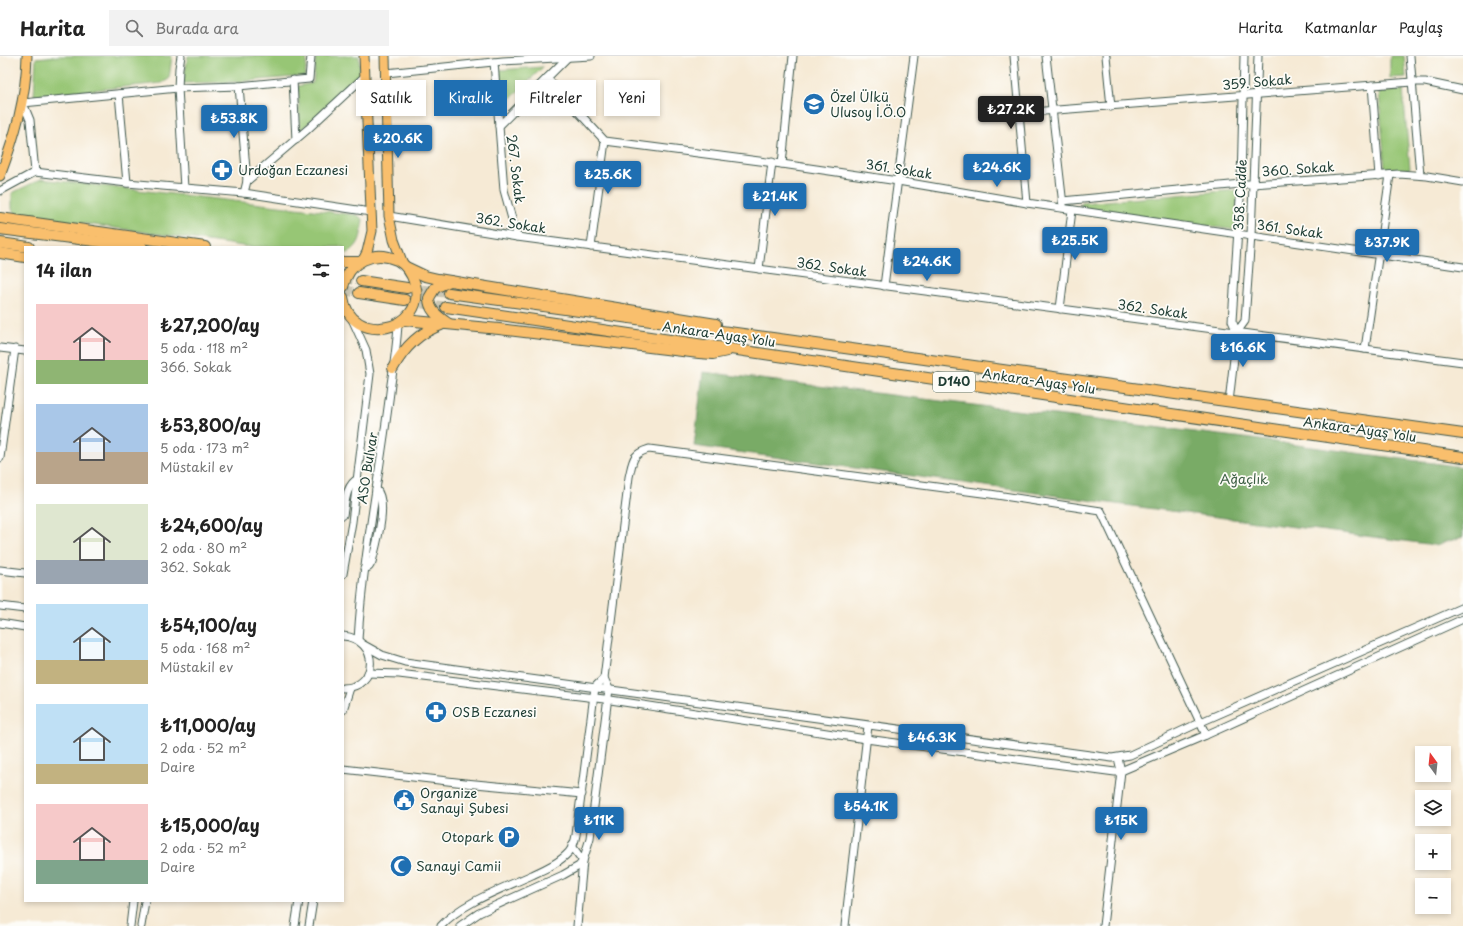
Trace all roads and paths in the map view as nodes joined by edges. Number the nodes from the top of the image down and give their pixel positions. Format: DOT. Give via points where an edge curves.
graph roads {
  1 [pos="27,56"];
  2 [pos="181,56"];
  3 [pos="311,56"];
  4 [pos="364,56"];
  5 [pos="385,56"];
  6 [pos="591,56"];
  7 [pos="793,56"];
  8 [pos="914,56"];
  9 [pos="1014,56"];
  10 [pos="1046,56"];
  11 [pos="1106,56"];
  12 [pos="1244,56"];
  13 [pos="1258,56"];
  14 [pos="1410,56"];
  15 [pos="567,57"];
  16 [pos="494,62"];
  17 [pos="386,73"];
  18 [pos="365,76"];
  19 [pos="547,78"];
  20 [pos="292,80"];
  21 [pos="1412,82"];
  22 [pos="1372,85"];
  23 [pos="239,86"];
  24 [pos="178,88"];
  25 [pos="1463,90"];
  26 [pos="119,94"];
  27 [pos="1257,94"];
  28 [pos="1243,95"];
  29 [pos="23,103"];
  30 [pos="1111,107"];
  31 [pos="1053,111"];
  32 [pos="1019,113"];
  33 [pos="499,126"];
  34 [pos="296,140"];
  35 [pos="605,141"];
  36 [pos="772,162"];
  37 [pos="782,164"];
  38 [pos="35,172"];
  39 [pos="1390,175"];
  40 [pos="1420,175"];
  41 [pos="0,176"];
  42 [pos="1379,176"];
  43 [pos="898,181"];
  44 [pos="247,182"];
  45 [pos="1463,182"];
  46 [pos="127,184"];
  47 [pos="1241,184"];
  48 [pos="1253,184"];
  49 [pos="184,188"];
  50 [pos="0,191"];
  51 [pos="244,193"];
  52 [pos="1027,203"];
  53 [pos="1063,205"];
  54 [pos="1072,210"];
  55 [pos="371,212"];
  56 [pos="389,216"];
  57 [pos="0,218"];
  58 [pos="0,229"];
  59 [pos="1238,234"];
  60 [pos="1251,235"];
  61 [pos="517,237"];
  62 [pos="0,243"];
  63 [pos="24,246"];
  64 [pos="134,246"];
  65 [pos="198,246"];
  66 [pos="591,247"];
  67 [pos="0,253"];
  68 [pos="1379,254"];
  69 [pos="24,257"];
  70 [pos="361,261"];
  71 [pos="344,262"];
  72 [pos="404,266"];
  73 [pos="1463,267"];
  74 [pos="759,269"];
  75 [pos="361,281"];
  76 [pos="450,281"];
  77 [pos="344,282"];
  78 [pos="884,286"];
  79 [pos="407,288"];
  80 [pos="359,293"];
  81 [pos="449,293"];
  82 [pos="405,300"];
  83 [pos="344,301"];
  84 [pos="446,307"];
  85 [pos="1060,309"];
  86 [pos="348,313"];
  87 [pos="401,322"];
  88 [pos="447,324"];
  89 [pos="1237,332"];
  90 [pos="740,334"];
  91 [pos="0,348"];
  92 [pos="732,349"];
  93 [pos="1365,349"];
  94 [pos="15,350"];
  95 [pos="24,351"];
  96 [pos="1463,362"];
  97 [pos="393,368"];
  98 [pos="1229,402"];
  99 [pos="1463,434"];
  100 [pos="1463,457"];
  101 [pos="0,458"];
  102 [pos="358,479"];
  103 [pos="344,509"];
  104 [pos="344,563"];
  105 [pos="0,570"];
  106 [pos="24,573"];
  107 [pos="0,606"];
  108 [pos="1463,607"];
  109 [pos="24,609"];
  110 [pos="1463,619"];
  111 [pos="0,623"];
  112 [pos="24,626"];
  113 [pos="344,636"];
  114 [pos="358,640"];
  115 [pos="364,646"];
  116 [pos="368,673"];
  117 [pos="604,678"];
  118 [pos="594,687"];
  119 [pos="346,688"];
  120 [pos="609,689"];
  121 [pos="593,697"];
  122 [pos="608,700"];
  123 [pos="344,703"];
  124 [pos="1201,722"];
  125 [pos="868,726"];
  126 [pos="1206,735"];
  127 [pos="866,740"];
  128 [pos="1118,758"];
  129 [pos="344,769"];
  130 [pos="1121,771"];
  131 [pos="582,794"];
  132 [pos="572,846"];
  133 [pos="583,862"];
  134 [pos="133,902"];
  135 [pos="145,902"];
  136 [pos="299,902"];
  137 [pos="313,902"];
  138 [pos="130,926"];
  139 [pos="141,926"];
  140 [pos="295,926"];
  141 [pos="309,926"];
  142 [pos="441,926"];
  143 [pos="460,926"];
  144 [pos="577,926"];
  145 [pos="845,926"];
  146 [pos="1103,926"];
  1 -- 29 [label="main road"];
  2 -- 24 [label="street"];
  3 -- 20 [label="street" via="309,78"];
  4 -- 18 [label="main road"];
  5 -- 17 [label="main road"];
  6 -- 15 [label="street"];
  7 -- 37 [label="street"];
  8 -- 43 [label="street"];
  9 -- 32 [label="street"];
  10 -- 31 [label="street"];
  11 -- 30 [label="street"];
  12 -- 28 [label="street, 358. Cadde"];
  13 -- 27 [label="street, 358. Cadde"];
  14 -- 21 [label="street"];
  15 -- 16 [label="street"];
  15 -- 19 [label="street, 267. Sokak"];
  16 -- 17 [label="street"];
  16 -- 33 [label="street, 267. Sokak"];
  17 -- 56 [label="main road"];
  18 -- 34 [label="street"];
  18 -- 55 [label="main road"];
  19 -- 33 [label="street, 267. Sokak"];
  19 -- 35 [label="street"];
  20 -- 23 [label="street"];
  20 -- 34 [label="street"];
  21 -- 22 [label="street, 359. Sokak"];
  21 -- 25 [label="street, 359. Sokak" via="1425,82"];
  21 -- 40 [label="street"];
  22 -- 27 [label="street, 359. Sokak"];
  22 -- 42 [label="street"];
  23 -- 24 [label="street"];
  23 -- 44 [label="street"];
  24 -- 26 [label="street"];
  24 -- 49 [label="street"];
  26 -- 29 [label="street"];
  26 -- 46 [label="street"];
  27 -- 28 [label="street, 359. Sokak"];
  27 -- 48 [label="street, 358. Cadde"];
  28 -- 30 [label="street, 359. Sokak"];
  28 -- 47 [label="street, 358. Cadde"];
  29 -- 38 [label="street" via="30,120"];
  29 -- 41 [label="main road"];
  30 -- 31 [label="street, 359. Sokak"];
  31 -- 32 [label="street, 359. Sokak"];
  31 -- 53 [label="street"];
  32 -- 52 [label="street"];
  33 -- 61 [label="street, 267. Sokak" via="504,190"];
  34 -- 44 [label="street"];
  35 -- 36 [label="street, 361. Sokak"];
  35 -- 66 [label="street"];
  36 -- 37 [label="street, 361. Sokak"];
  36 -- 74 [label="street"];
  37 -- 43 [label="street, 361. Sokak"];
  38 -- 46 [label="street"];
  38 -- 50 [label="street"];
  39 -- 40 [label="street, 360. Sokak"];
  39 -- 42 [label="street, 360. Sokak"];
  39 -- 68 [label="street"];
  40 -- 45 [label="street, 360. Sokak"];
  42 -- 48 [label="street, 360. Sokak"];
  43 -- 52 [label="street, 361. Sokak"];
  43 -- 78 [label="street"];
  44 -- 51 [label="street"];
  46 -- 49 [label="street"];
  47 -- 48 [label="street, 360. Sokak"];
  47 -- 53 [label="street, 360. Sokak"];
  47 -- 59 [label="street, 358. Cadde"];
  48 -- 60 [label="street, 358. Cadde"];
  49 -- 51 [label="street"];
  51 -- 55 [label="street"];
  52 -- 53 [label="street, 361. Sokak"];
  53 -- 54 [label="street, 361. Sokak"];
  54 -- 59 [label="street, 361. Sokak"];
  54 -- 85 [label="street"];
  55 -- 70 [label="main road" via="371,239"];
  56 -- 61 [label="street, 362. Sokak"];
  56 -- 72 [label="main road" via="394,240"];
  57 -- 65 [label="highway"];
  58 -- 64 [label="highway"];
  59 -- 60 [label="street, 361. Sokak"];
  59 -- 89 [label="street, 358. Cadde" via="1232,321"];
  60 -- 68 [label="street, 361. Sokak"];
  60 -- 89 [label="street, 358. Cadde" via="1245,321"];
  61 -- 66 [label="street, 362. Sokak"];
  62 -- 63 [label="highway"];
  66 -- 74 [label="street, 362. Sokak"];
  67 -- 69 [label="highway"];
  68 -- 73 [label="street, 361. Sokak"];
  68 -- 93 [label="street"];
  70 -- 71 [label="highway"];
  70 -- 72 [label="highway" via="384,256"];
  70 -- 77 [label="highway" via="349,271"];
  72 -- 76 [label="highway" via="424,276"];
  72 -- 87 [label="highway" via="414,279 416,294 412,308"];
  74 -- 78 [label="street, 362. Sokak"];
  75 -- 79 [label="highway"];
  76 -- 88 [label="highway" via="435,288 429,298 431,310"];
  76 -- 90 [label="highway" via="723,325"];
  78 -- 85 [label="street, 362. Sokak"];
  80 -- 82 [label="highway"];
  81 -- 90 [label="highway, Ankara-Ayaş Yolu / D140"];
  83 -- 86 [label="highway"];
  84 -- 92 [label="highway, Ankara-Ayaş Yolu / D140"];
  85 -- 89 [label="street, 362. Sokak"];
  86 -- 87 [label="highway" via="360,324 373,328 386,328"];
  86 -- 102 [label="street, ASO Bulvar" via="366,350 370,374"];
  87 -- 88 [label="highway"];
  87 -- 97 [label="street, ASO Bulvar"];
  88 -- 92 [label="highway" via="699,353 714,354"];
  88 -- 97 [label="highway" via="412,342"];
  89 -- 93 [label="street, 362. Sokak"];
  89 -- 98 [label="street, 358. Cadde"];
  90 -- 98 [label="highway, Ankara-Ayaş Yolu / D140"];
  91 -- 94 [label="street"];
  92 -- 100 [label="highway, Ankara-Ayaş Yolu / D140"];
  93 -- 96 [label="street, 362. Sokak"];
  94 -- 95 [label="street"];
  94 -- 101 [label="street"];
  97 -- 114 [label="street, ASO Bulvar" via="364,569"];
  98 -- 99 [label="highway, Ankara-Ayaş Yolu / D140"];
  102 -- 103 [label="street" via="351,485"];
  102 -- 104 [label="street, ASO Bulvar"];
  105 -- 106 [label="street"];
  107 -- 109 [label="street"];
  108 -- 124 [label="street"];
  110 -- 126 [label="street"];
  111 -- 112 [label="street"];
  113 -- 114 [label="street"];
  114 -- 115 [label="street"];
  115 -- 116 [label="street" via="371,658"];
  115 -- 118 [label="street" via="404,662"];
  116 -- 119 [label="street" via="361,683"];
  116 -- 121 [label="street" via="399,674"];
  117 -- 118 [label="street"];
  117 -- 120 [label="street"];
  117 -- 124 [label="street" via="629,477 638,452 649,449 1101,511"];
  118 -- 120 [label="street"];
  118 -- 121 [label="street"];
  119 -- 123 [label="street"];
  120 -- 122 [label="street"];
  120 -- 125 [label="street"];
  121 -- 122 [label="street"];
  121 -- 131 [label="street"];
  122 -- 127 [label="street"];
  122 -- 133 [label="street" via="590,838"];
  124 -- 126 [label="street"];
  124 -- 128 [label="street" via="1130,755"];
  125 -- 127 [label="street"];
  125 -- 128 [label="street"];
  126 -- 130 [label="street"];
  127 -- 130 [label="street"];
  127 -- 145 [label="street"];
  128 -- 130 [label="street"];
  129 -- 131 [label="street"];
  130 -- 146 [label="street"];
  131 -- 132 [label="street"];
  132 -- 133 [label="street"];
  132 -- 142 [label="street" via="568,853 550,867 470,903"];
  133 -- 143 [label="street" via="563,875 480,913"];
  133 -- 144 [label="street"];
  134 -- 138 [label="street"];
  135 -- 139 [label="street"];
  136 -- 140 [label="street"];
  137 -- 141 [label="street"];
}
